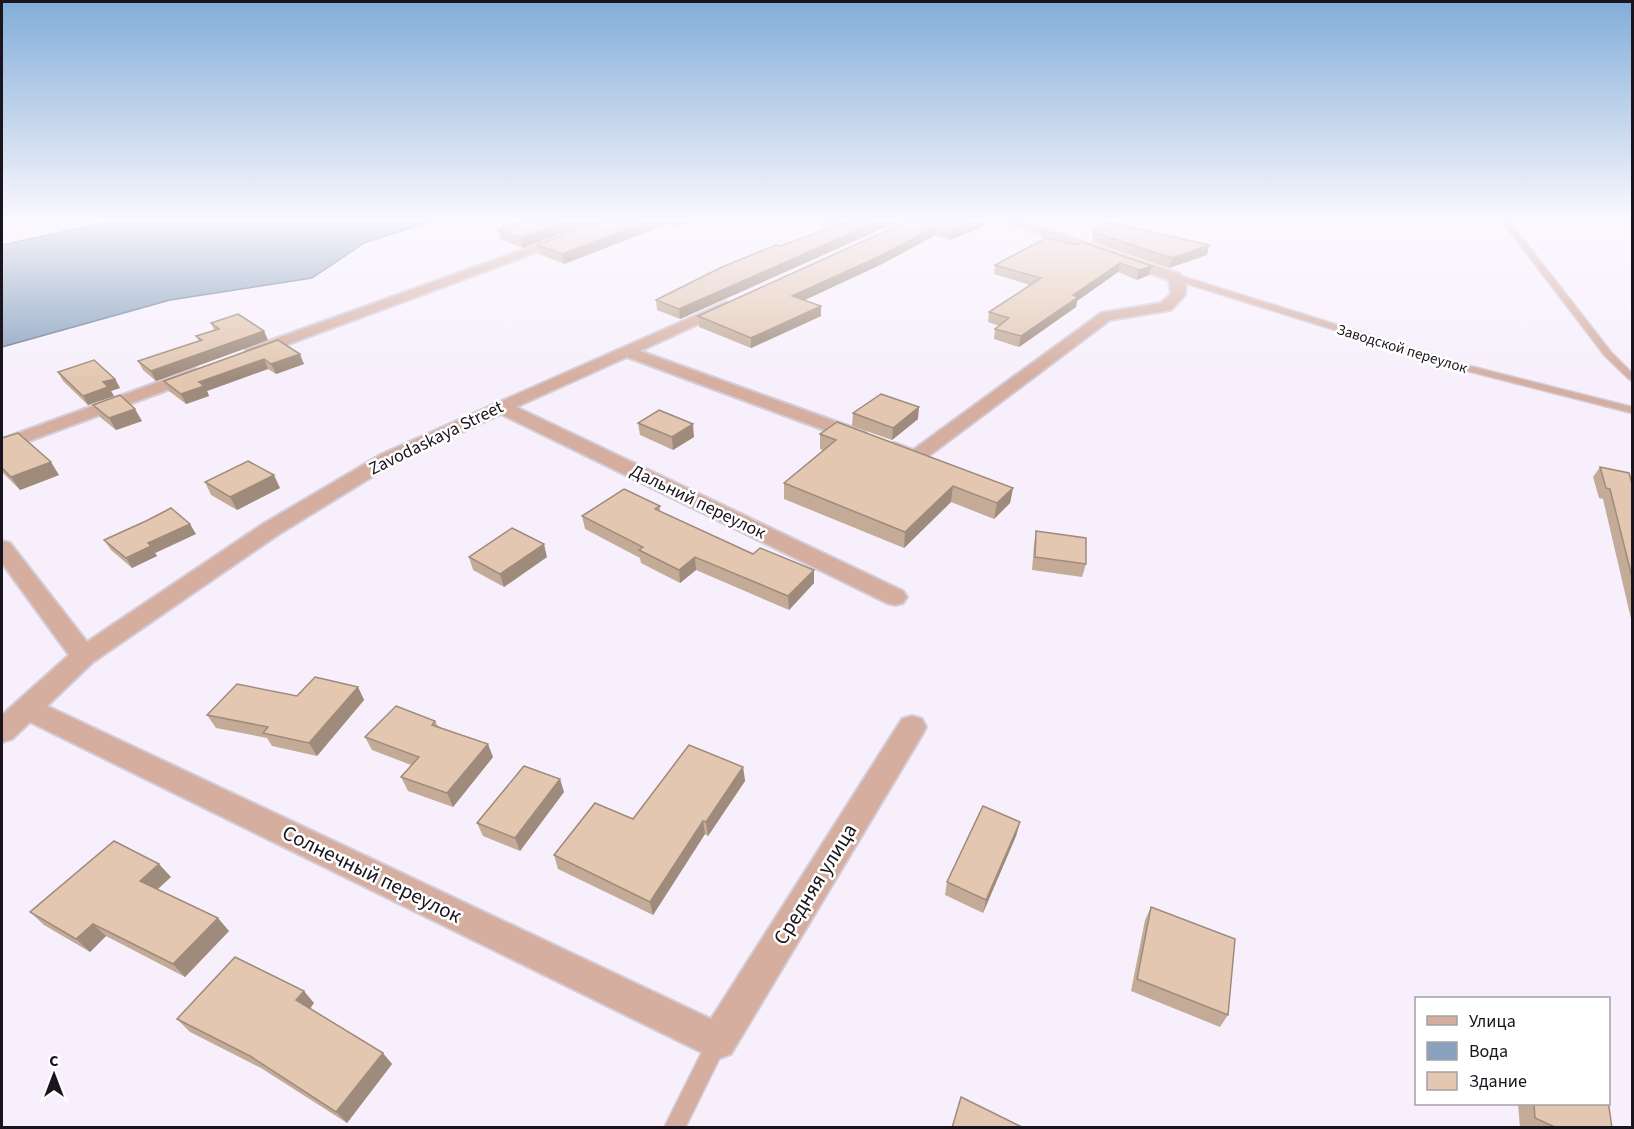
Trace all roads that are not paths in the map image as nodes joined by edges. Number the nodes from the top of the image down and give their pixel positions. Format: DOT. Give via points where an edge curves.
graph roads {
  1 [pos="470,274"];
  2 [pos="1165,274"];
  3 [pos="1546,274"];
  4 [pos="1175,277"];
  5 [pos="744,298"];
  6 [pos="626,351"];
  7 [pos="238,358"];
  8 [pos="204,370"];
  9 [pos="1632,377"];
  10 [pos="501,407"];
  11 [pos="1632,410"];
  12 [pos="2,445"];
  13 [pos="2,548"];
  14 [pos="895,597"];
  15 [pos="84,656"];
  16 [pos="26,708"];
  17 [pos="912,727"];
  18 [pos="2,731"];
  19 [pos="718,1041"];
  20 [pos="674,1128"];
  1 -- 7 [label="street"];
  2 -- 4 [label="street, Заводской переулок"];
  3 -- 9 [label="lane" via="1608,354"];
  4 -- 6 [label="street" via="1178,295 1166,307 1106,316 915,457"];
  4 -- 11 [label="lane, Заводской переулок" via="1447,365"];
  5 -- 6 [label="street, Zavodaskaya Street"];
  6 -- 10 [label="street, Zavodaskaya Street"];
  8 -- 12 [label="street"];
  10 -- 14 [label="street, Дальний переулок"];
  10 -- 15 [label="street, Zavodaskaya Street" via="379,464 271,529"];
  13 -- 15 [label="street"];
  15 -- 16 [label="street, Zavodaskaya Street"];
  16 -- 18 [label="street, Zavodaskaya Street"];
  16 -- 19 [label="street, Солнечный переулок"];
  17 -- 19 [label="street, Средняя улица"];
  19 -- 20 [label="lane"];
}
